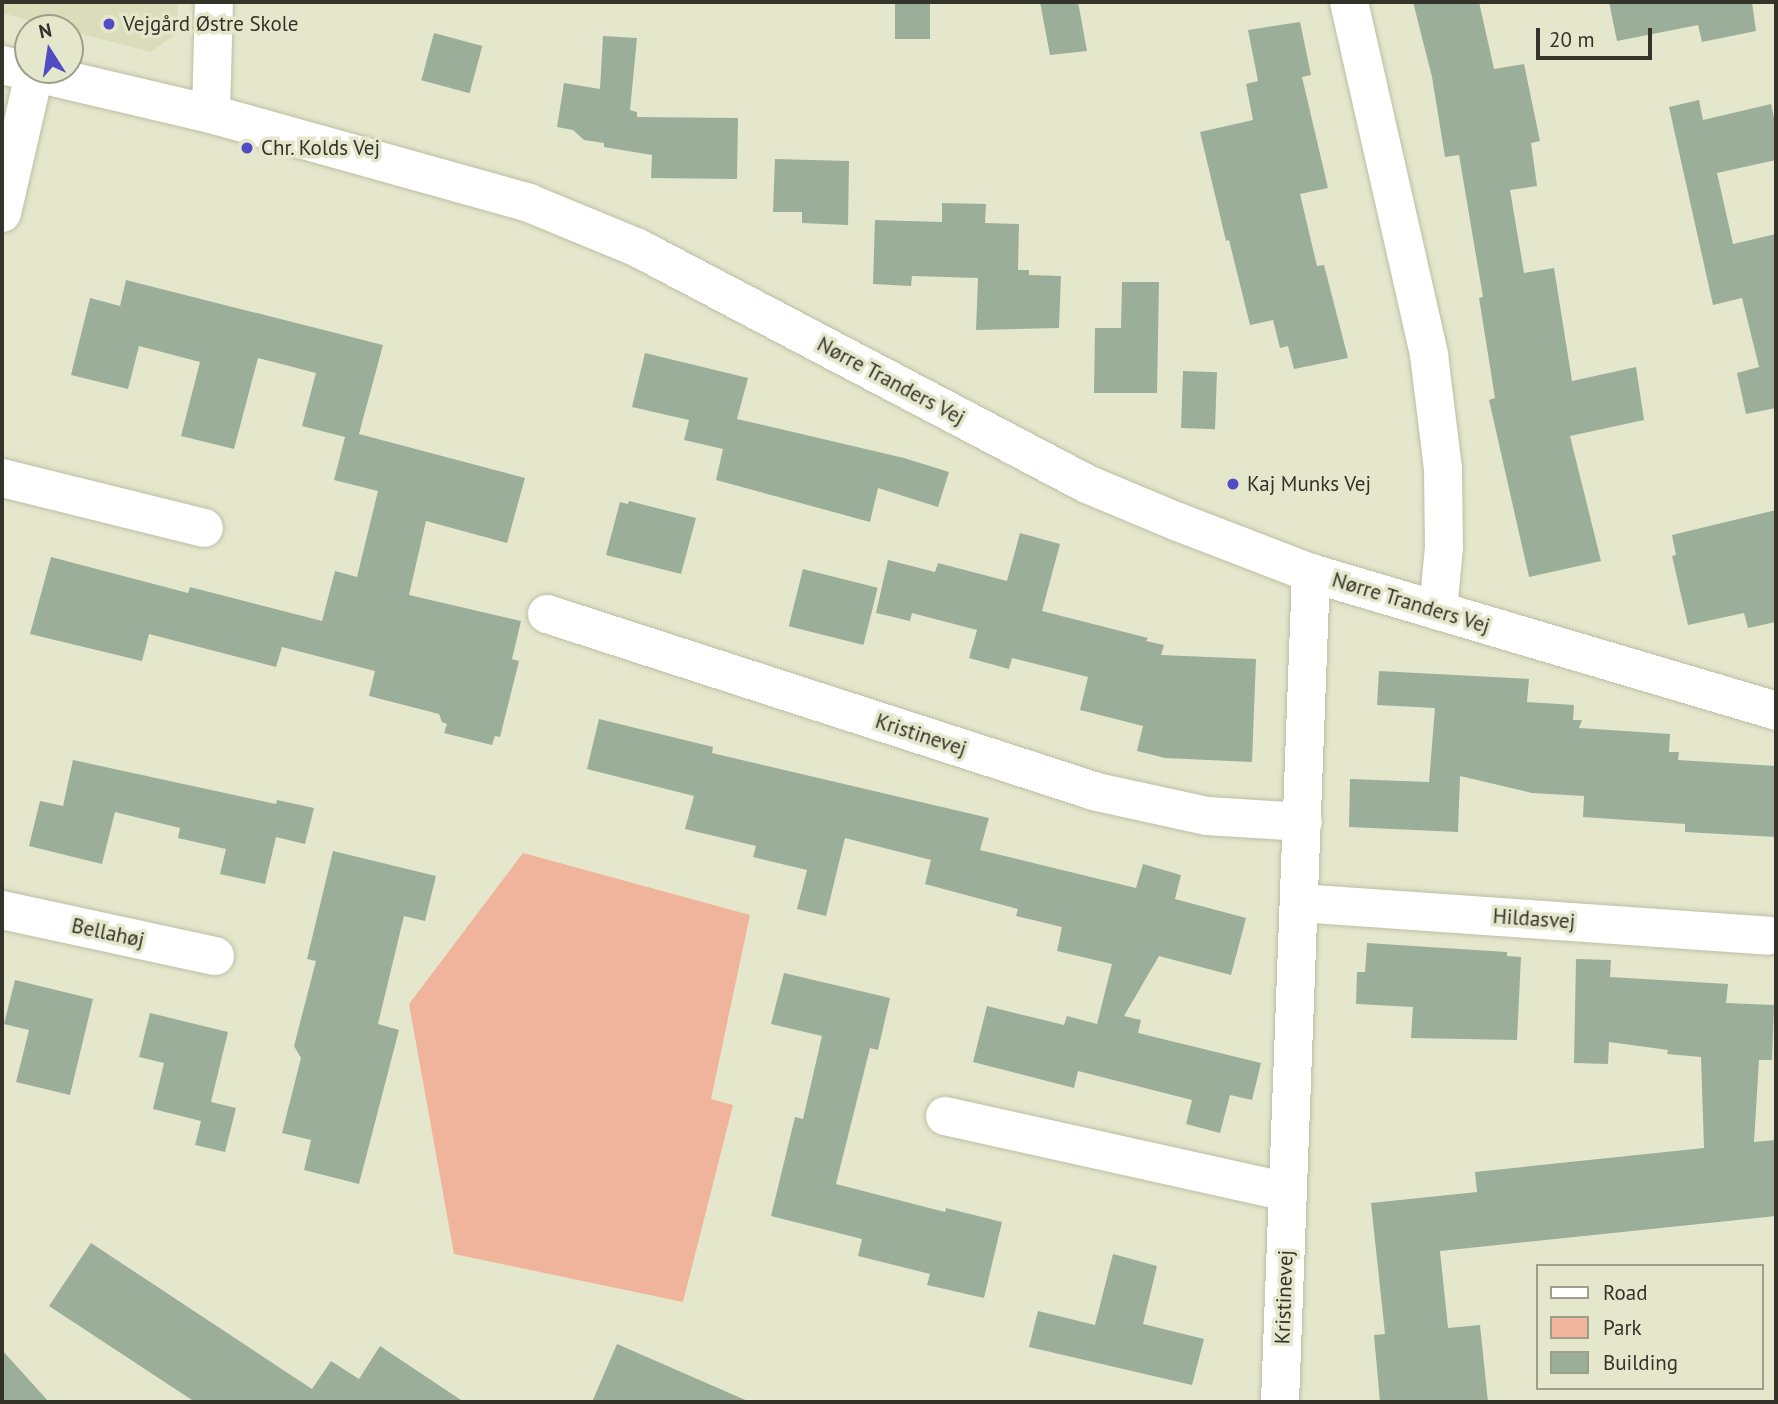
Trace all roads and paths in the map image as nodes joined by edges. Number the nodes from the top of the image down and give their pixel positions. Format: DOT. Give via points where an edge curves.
graph roads {
  1 [pos="214,2"];
  2 [pos="1349,2"];
  3 [pos="16,84"];
  4 [pos="79,84"];
  5 [pos="211,114"];
  6 [pos="2,213"];
  7 [pos="2,478"];
  8 [pos="204,528"];
  9 [pos="1311,573"];
  10 [pos="1438,611"];
  11 [pos="547,614"];
  12 [pos="1776,711"];
  13 [pos="1303,822"];
  14 [pos="1300,903"];
  15 [pos="2,910"];
  16 [pos="1768,936"];
  17 [pos="215,956"];
  18 [pos="945,1116"];
  19 [pos="1288,1192"];
  20 [pos="1280,1402"];
  1 -- 5 [label="street"];
  2 -- 10 [label="street" via="1429,355 1443,470 1444,547"];
  3 -- 6 [label="street"];
  4 -- 5 [label="street, Nørre Tranders Vej"];
  5 -- 9 [label="street, Nørre Tranders Vej" via="529,204 638,248 1087,484"];
  7 -- 8 [label="street"];
  9 -- 10 [label="street, Nørre Tranders Vej"];
  9 -- 13 [label="street, Kristinevej"];
  10 -- 12 [label="street, Nørre Tranders Vej"];
  11 -- 13 [label="street, Kristinevej" via="1097,792 1207,816"];
  13 -- 14 [label="street, Kristinevej"];
  14 -- 16 [label="street, Hildasvej"];
  14 -- 19 [label="street, Kristinevej"];
  15 -- 17 [label="street, Bellahøj"];
  18 -- 19 [label="street"];
  19 -- 20 [label="street, Kristinevej"];
}
